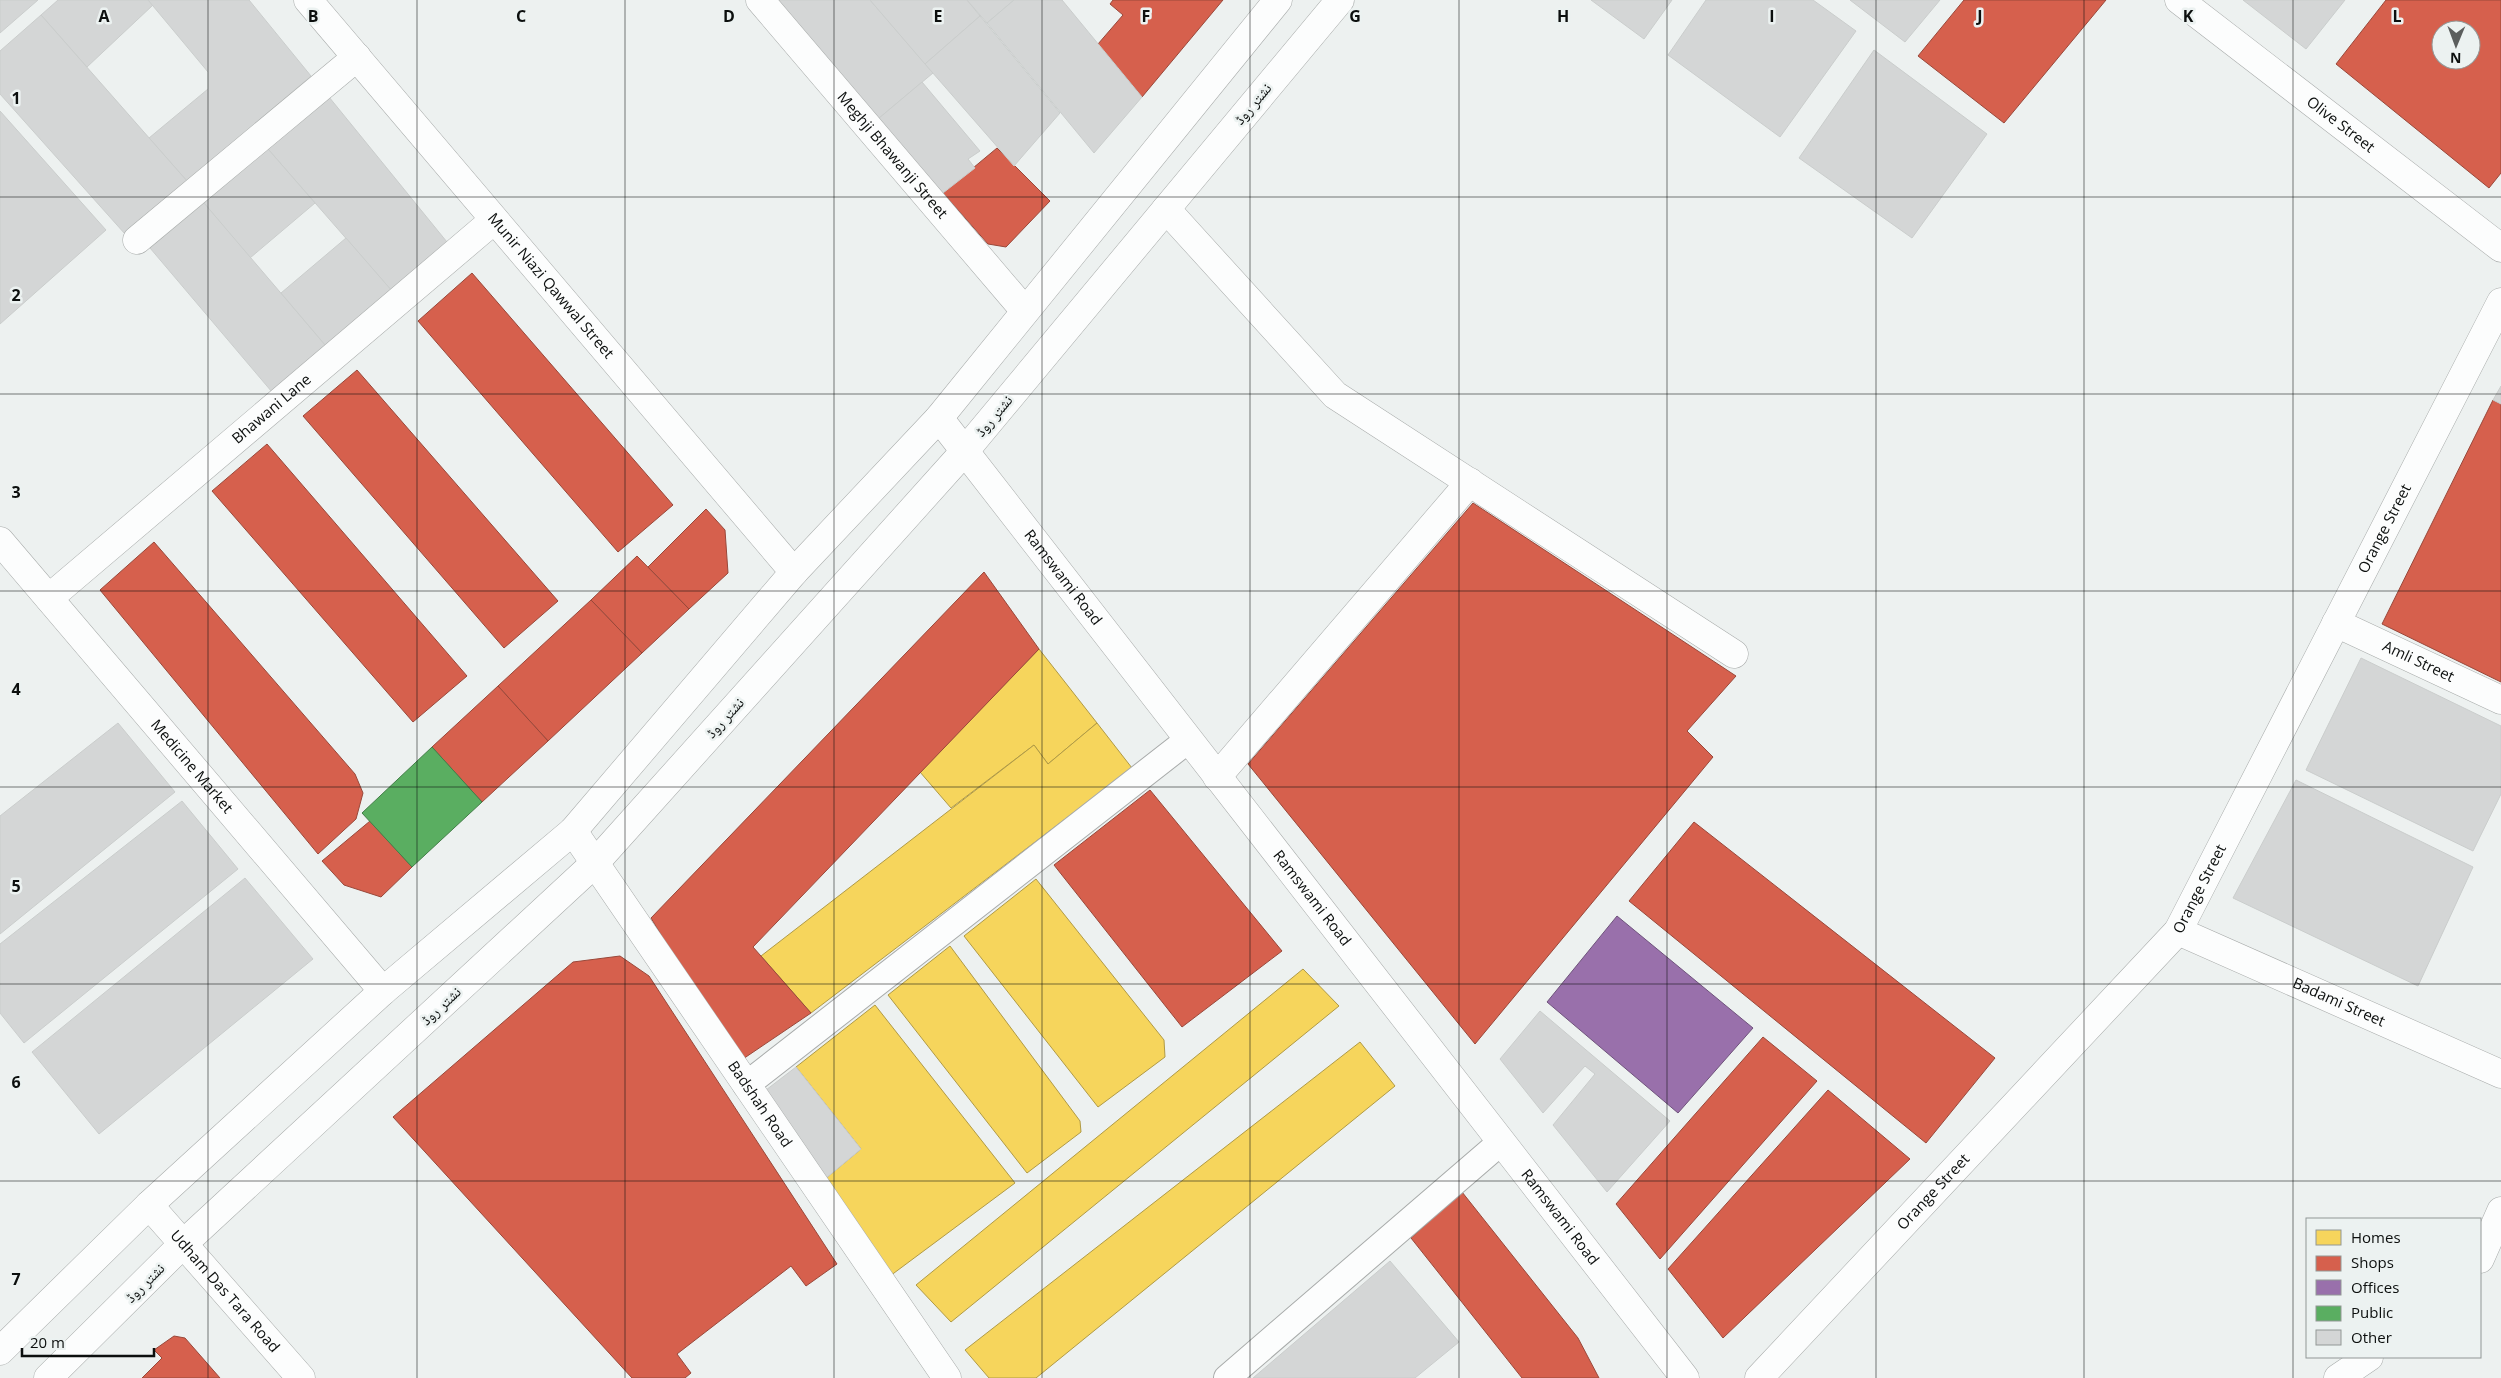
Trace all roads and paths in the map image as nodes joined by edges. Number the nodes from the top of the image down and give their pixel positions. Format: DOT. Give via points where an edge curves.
graph roads {
  1 [pos="308,0"];
  2 [pos="760,0"];
  3 [pos="1278,0"];
  4 [pos="1340,0"];
  5 [pos="2179,0"];
  6 [pos="357,57"];
  7 [pos="1166,209"];
  8 [pos="494,220"];
  9 [pos="137,240"];
  10 [pos="2501,248"];
  11 [pos="2501,302"];
  12 [pos="1025,311"];
  13 [pos="939,418"];
  14 [pos="964,452"];
  15 [pos="1470,482"];
  16 [pos="0,541"];
  17 [pos="794,572"];
  18 [pos="49,598"];
  19 [pos="2336,624"];
  20 [pos="1734,654"];
  21 [pos="2501,700"];
  22 [pos="1188,740"];
  23 [pos="1216,777"];
  24 [pos="573,831"];
  25 [pos="595,863"];
  26 [pos="2178,931"];
  27 [pos="383,991"];
  28 [pos="2501,1074"];
  29 [pos="746,1084"];
  30 [pos="1501,1142"];
  31 [pos="149,1205"];
  32 [pos="2501,1211"];
  33 [pos="184,1244"];
  34 [pos="2481,1257"];
  35 [pos="0,1351"];
  36 [pos="2368,1358"];
  37 [pos="48,1378"];
  38 [pos="302,1378"];
  39 [pos="947,1378"];
  40 [pos="1227,1378"];
  41 [pos="1685,1378"];
  42 [pos="1759,1378"];
  43 [pos="2338,1378"];
  1 -- 6 [label="street, Munir Niazi Qawwal Street"];
  2 -- 12 [label="street, Meghji Bhawanji Street"];
  3 -- 12 [label="street"];
  4 -- 7 [label="street, نشتر روڈ"];
  5 -- 10 [label="street, Olive Street"];
  6 -- 8 [label="street, Munir Niazi Qawwal Street"];
  6 -- 9 [label="street"];
  7 -- 14 [label="street, نشتر روڈ"];
  7 -- 15 [label="street" via="1335,395"];
  8 -- 17 [label="street, Munir Niazi Qawwal Street"];
  8 -- 18 [label="street, Bhawani Lane"];
  11 -- 19 [label="street, Orange Street"];
  12 -- 13 [label="street"];
  13 -- 14 [label="street, Ramswami Road"];
  13 -- 17 [label="street"];
  14 -- 22 [label="street, Ramswami Road"];
  14 -- 25 [label="street, نشتر روڈ"];
  15 -- 20 [label="street"];
  15 -- 23 [label="street"];
  16 -- 18 [label="street, Medicine Market"];
  17 -- 24 [label="street"];
  18 -- 27 [label="street, Medicine Market"];
  19 -- 21 [label="street, Amli Street"];
  19 -- 26 [label="street, Orange Street"];
  22 -- 23 [label="street, Ramswami Road"];
  22 -- 29 [label="lane"];
  23 -- 30 [label="street, Ramswami Road"];
  24 -- 25 [label="street, Badshah Road"];
  24 -- 27 [label="street"];
  25 -- 29 [label="street, Badshah Road"];
  25 -- 33 [label="street, نشتر روڈ"];
  26 -- 28 [label="street, Badami Street"];
  26 -- 42 [label="street, Orange Street"];
  27 -- 31 [label="street"];
  29 -- 39 [label="street, Badshah Road"];
  30 -- 40 [label="lane"];
  30 -- 41 [label="street, Ramswami Road"];
  31 -- 33 [label="street, Udham Das Tara Road"];
  31 -- 35 [label="street"];
  32 -- 34 [label="street"];
  33 -- 37 [label="street, نشتر روڈ"];
  33 -- 38 [label="street, Udham Das Tara Road"];
  36 -- 43 [label="street"];
}
